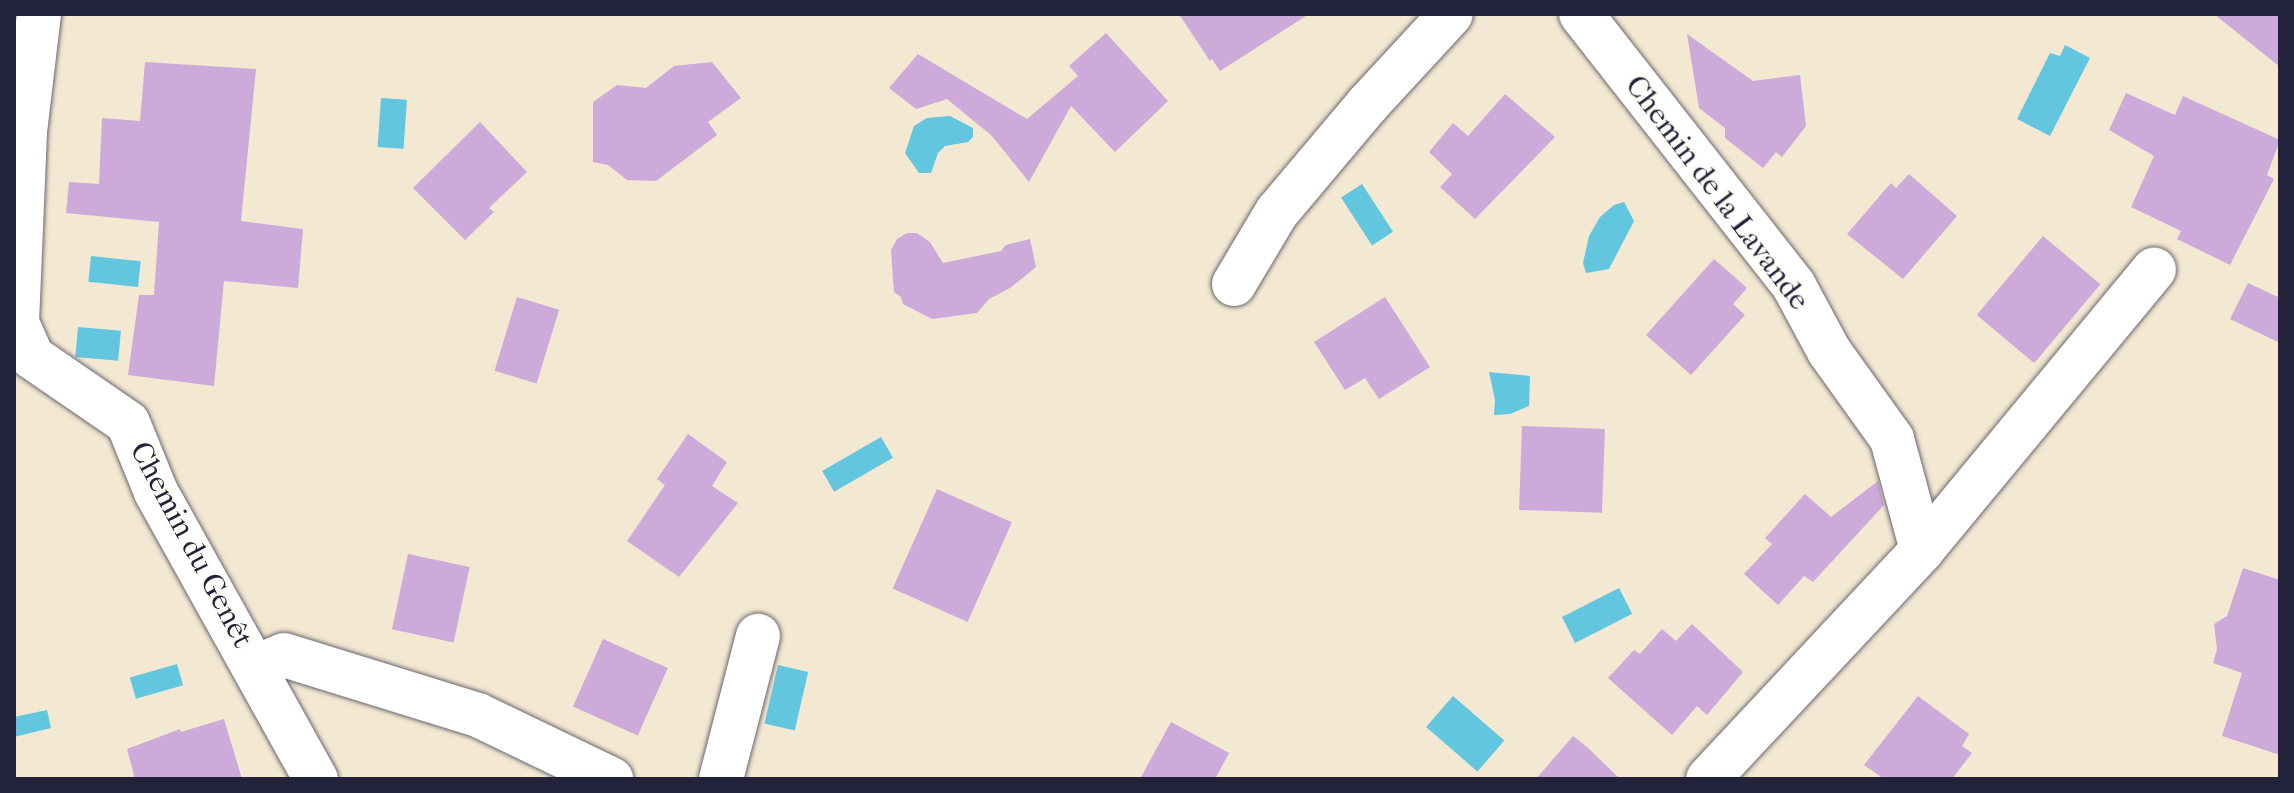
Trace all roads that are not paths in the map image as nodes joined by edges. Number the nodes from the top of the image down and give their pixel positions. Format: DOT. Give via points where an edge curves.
graph roads {
  1 [pos="39,14"];
  2 [pos="1451,14"];
  3 [pos="1581,14"];
  4 [pos="2154,270"];
  5 [pos="1234,284"];
  6 [pos="1922,550"];
  7 [pos="758,636"];
  8 [pos="255,667"];
  9 [pos="316,779"];
  10 [pos="611,779"];
  11 [pos="721,779"];
  12 [pos="1708,779"];
  1 -- 8 [label="street, Chemin du Genêt" via="25,132 17,323 32,357 128,423 156,492"];
  2 -- 5 [label="street" via="1277,212"];
  3 -- 6 [label="street, Chemin de la Lavande" via="1794,286 1829,351 1892,439"];
  4 -- 6 [label="street"];
  6 -- 12 [label="street"];
  7 -- 11 [label="street"];
  8 -- 9 [label="street, Chemin du Genêt"];
  8 -- 10 [label="street" via="284,655 478,715"];
}
